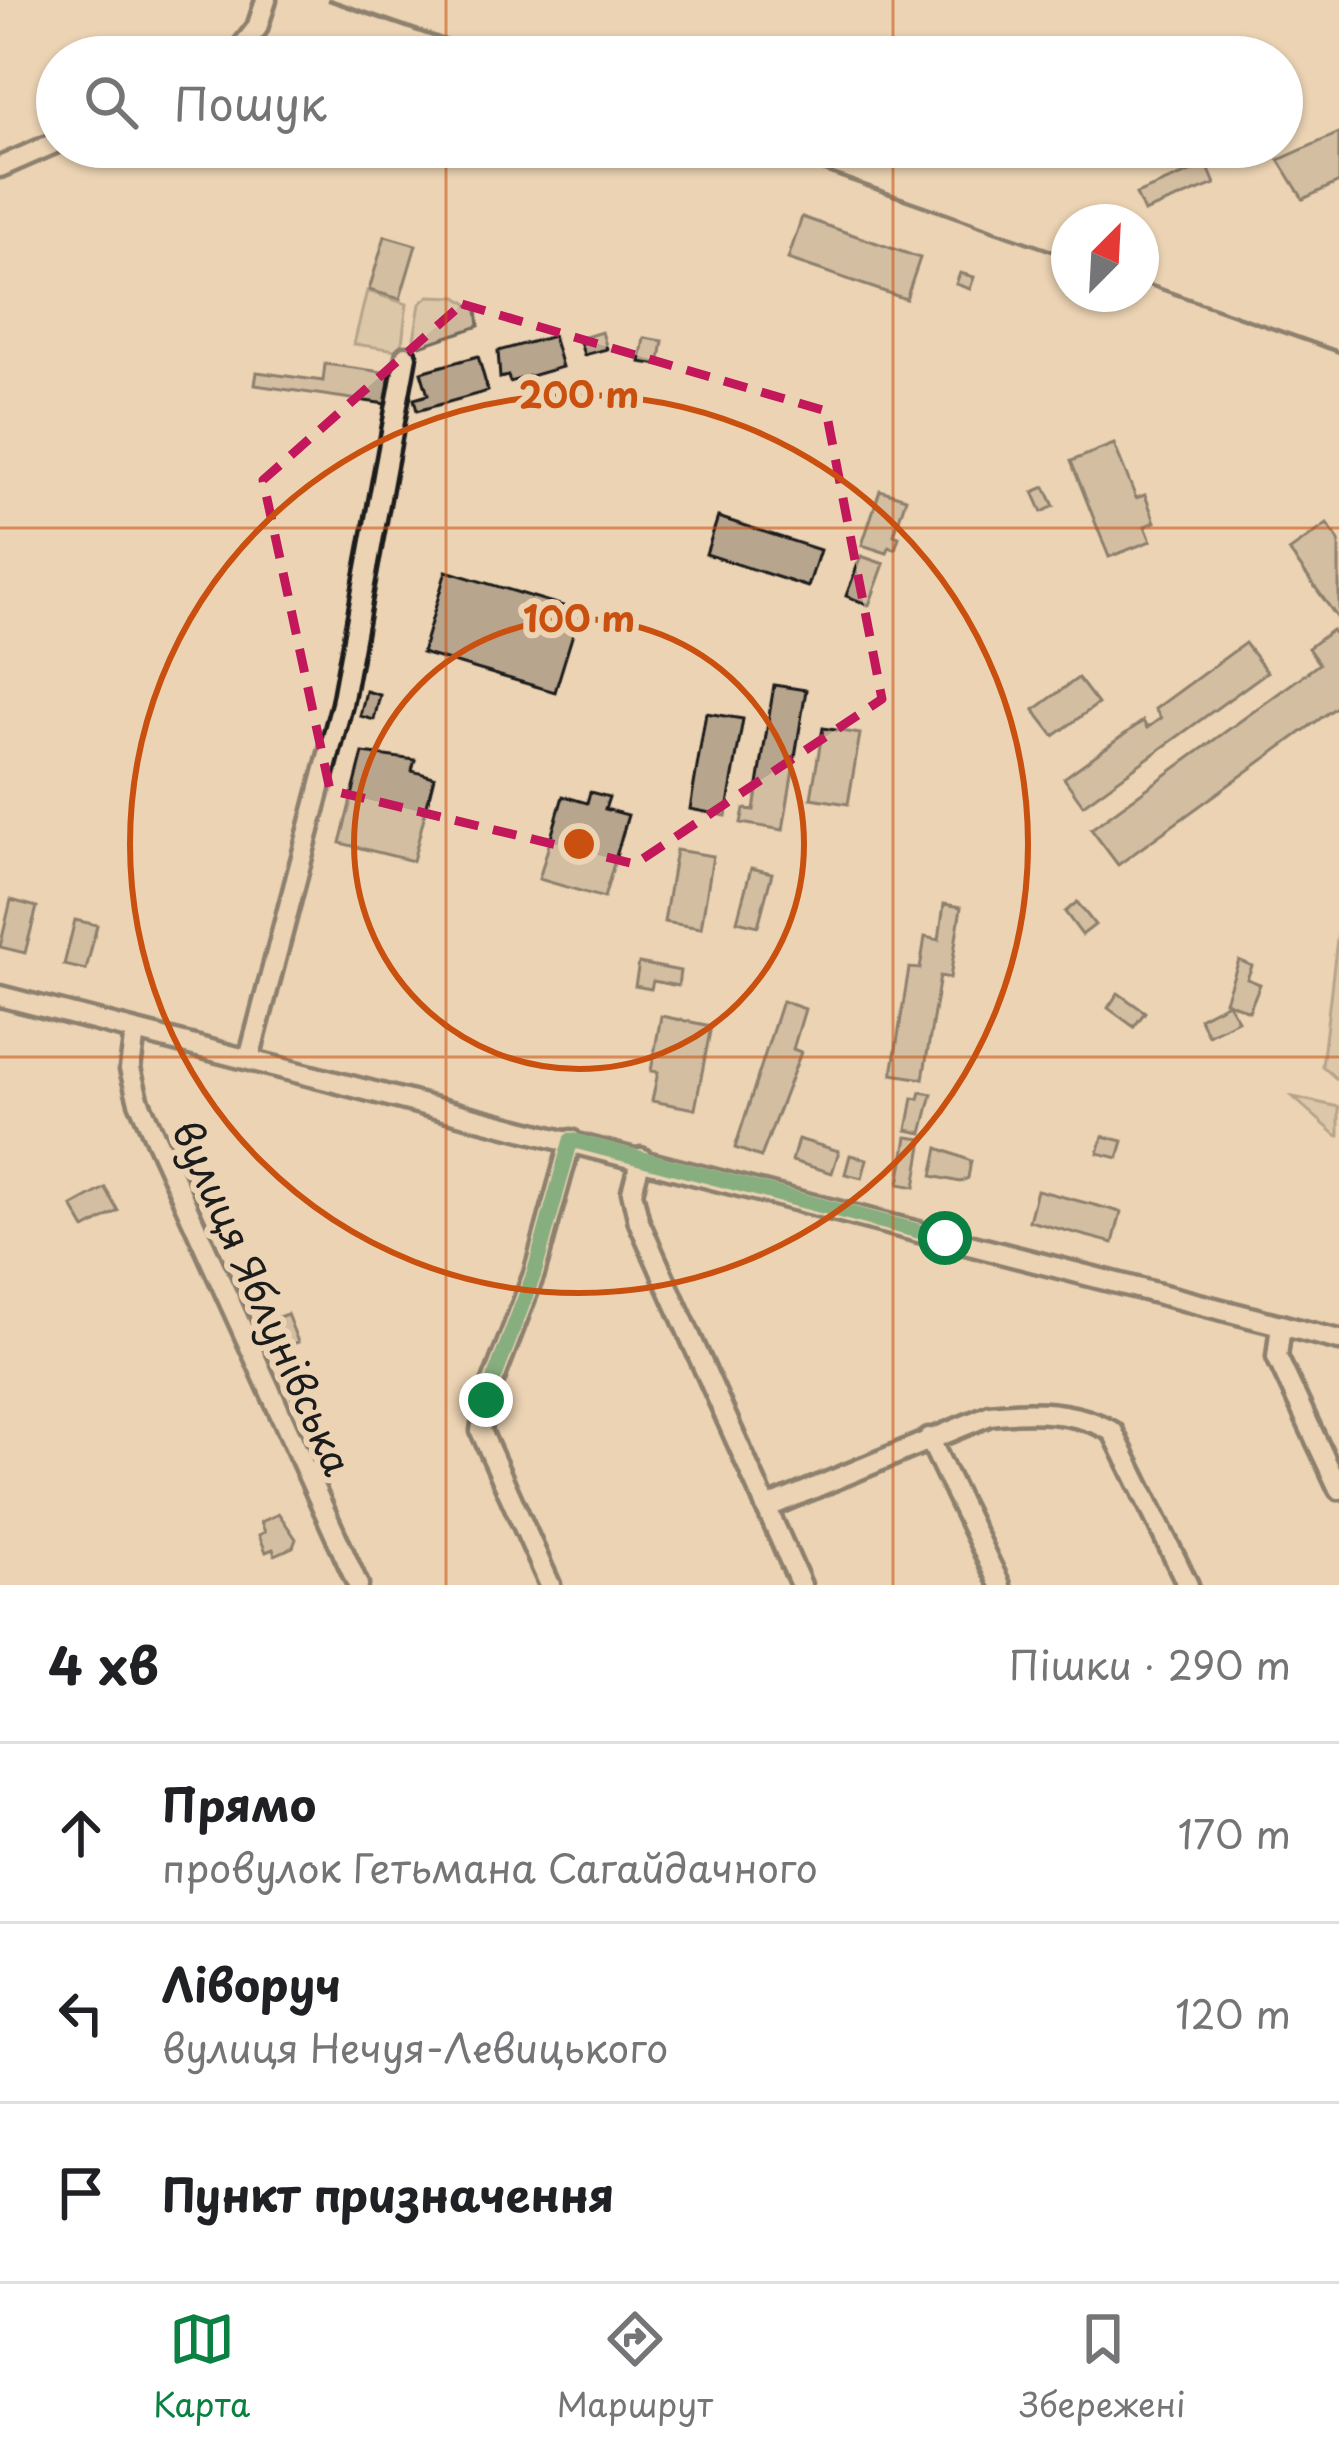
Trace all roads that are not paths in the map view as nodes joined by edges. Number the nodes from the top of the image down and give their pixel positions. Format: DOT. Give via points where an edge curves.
graph roads {
  1 [pos="266,0"];
  2 [pos="251,36"];
  3 [pos="36,151"];
  4 [pos="0,167"];
  5 [pos="406,356"];
  6 [pos="0,996"];
  7 [pos="135,1032"];
  8 [pos="250,1059"];
  9 [pos="571,1140"];
  10 [pos="641,1158"];
  11 [pos="1281,1325"];
  12 [pos="1339,1340"];
  13 [pos="929,1438"];
  14 [pos="1339,1489"];
  15 [pos="766,1508"];
  16 [pos="358,1585"];
  17 [pos="550,1585"];
  18 [pos="801,1585"];
  19 [pos="1000,1585"];
  20 [pos="1188,1585"];
  1 -- 2 [label="street"];
  3 -- 4 [label="street"];
  5 -- 8 [label="street" via="342,704"];
  6 -- 7 [label="street"];
  7 -- 8 [label="street"];
  7 -- 16 [label="street, вулиця Яблунівська" via="130,1069 140,1102"];
  8 -- 9 [label="street"];
  9 -- 10 [label="street"];
  9 -- 17 [label="street" via="481,1431"];
  10 -- 11 [label="street"];
  10 -- 15 [label="street" via="632,1192 639,1222"];
  11 -- 12 [label="street"];
  11 -- 14 [label="street" via="1277,1357"];
  13 -- 15 [label="street"];
  13 -- 19 [label="street"];
  13 -- 20 [label="street" via="990,1414 1094,1420 1113,1432"];
  15 -- 18 [label="street"];
}
